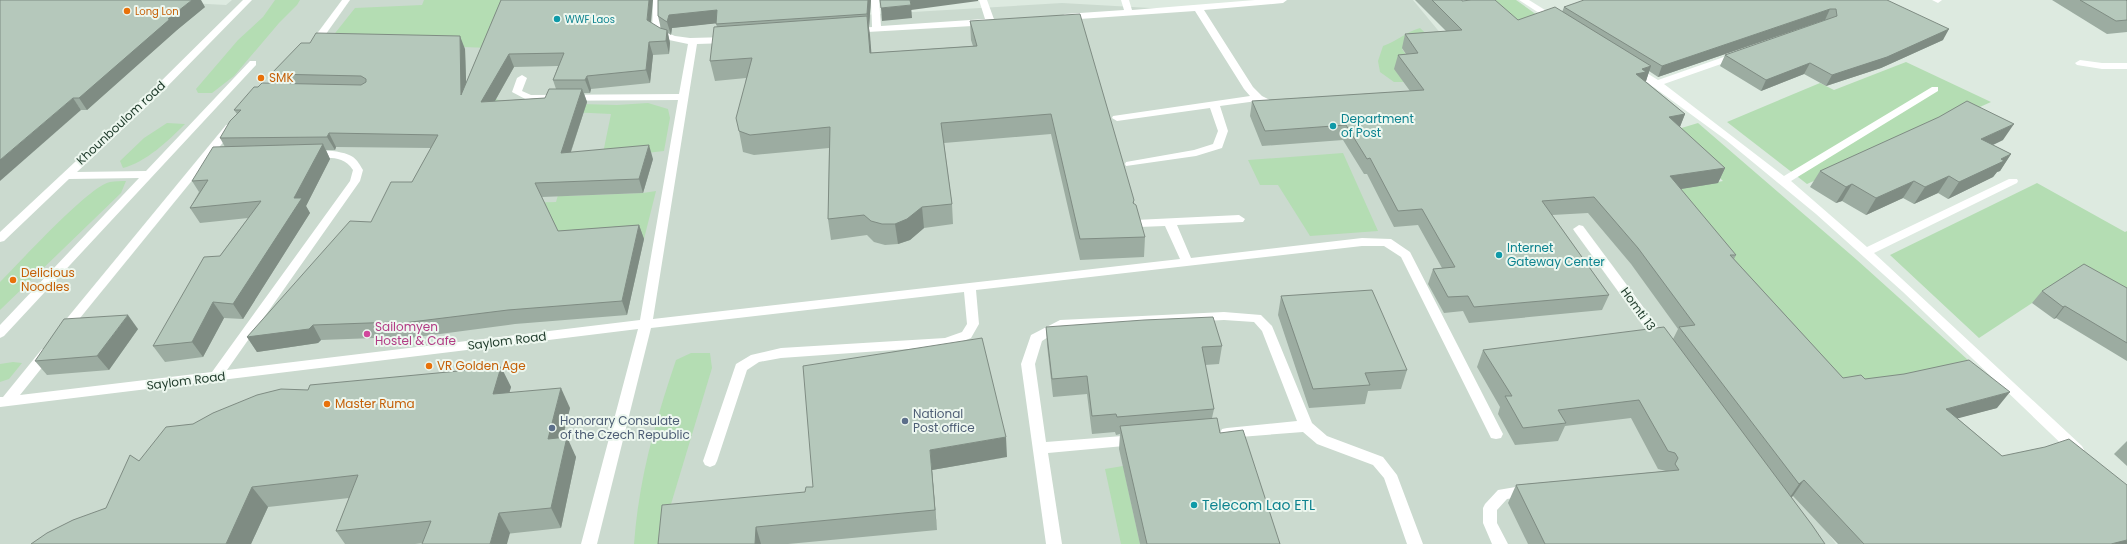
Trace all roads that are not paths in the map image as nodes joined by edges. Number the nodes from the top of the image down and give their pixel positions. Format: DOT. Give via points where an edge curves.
graph roads {
  1 [pos="248,0"];
  2 [pos="346,0"];
  3 [pos="657,0"];
  4 [pos="875,0"];
  5 [pos="983,0"];
  6 [pos="1124,0"];
  7 [pos="1283,0"];
  8 [pos="1523,0"];
  9 [pos="1258,1"];
  10 [pos="1198,8"];
  11 [pos="1129,13"];
  12 [pos="1059,17"];
  13 [pos="1563,25"];
  14 [pos="877,29"];
  15 [pos="846,32"];
  16 [pos="318,39"];
  17 [pos="739,40"];
  18 [pos="692,43"];
  19 [pos="1746,52"];
  20 [pos="1624,62"];
  21 [pos="254,63"];
  22 [pos="2080,63"];
  23 [pos="2127,66"];
  24 [pos="522,78"];
  25 [pos="1658,83"];
  26 [pos="1934,90"];
  27 [pos="684,97"];
  28 [pos="1258,98"];
  29 [pos="1214,105"];
  30 [pos="1285,105"];
  31 [pos="240,116"];
  32 [pos="1118,118"];
  33 [pos="299,155"];
  34 [pos="220,157"];
  35 [pos="205,158"];
  36 [pos="1130,164"];
  37 [pos="149,174"];
  38 [pos="64,176"];
  39 [pos="1785,180"];
  40 [pos="2013,181"];
  41 [pos="1239,219"];
  42 [pos="1169,221"];
  43 [pos="1139,223"];
  44 [pos="1579,229"];
  45 [pos="1,237"];
  46 [pos="0,248"];
  47 [pos="1866,252"];
  48 [pos="1188,263"];
  49 [pos="970,288"];
  50 [pos="646,324"];
  51 [pos="0,333"];
  52 [pos="1669,351"];
  53 [pos="216,377"];
  54 [pos="3,402"];
  55 [pos="1306,426"];
  56 [pos="1212,434"];
  57 [pos="1496,434"];
  58 [pos="1150,439"];
  59 [pos="1040,448"];
  60 [pos="2086,459"];
  61 [pos="710,461"];
  62 [pos="1542,490"];
  63 [pos="589,544"];
  64 [pos="1054,544"];
  65 [pos="1415,544"];
  66 [pos="1500,544"];
  1 -- 38 [label="street, Khounboulom road" via="155,93"];
  2 -- 16 [label="street"];
  3 -- 18 [label="street" via="655,31 667,38"];
  4 -- 14 [label="street"];
  5 -- 14 [label="street" via="994,21"];
  6 -- 11 [label="street"];
  7 -- 9 [label="street"];
  8 -- 13 [label="street"];
  9 -- 10 [label="street"];
  10 -- 11 [label="street"];
  10 -- 28 [label="street" via="1249,89"];
  11 -- 12 [label="street"];
  14 -- 15 [label="street"];
  17 -- 18 [label="street"];
  18 -- 27 [label="street"];
  19 -- 25 [label="street"];
  20 -- 25 [label="street"];
  21 -- 37 [label="street"];
  22 -- 23 [label="street"];
  24 -- 27 [label="street" via="517,92 529,98"];
  25 -- 39 [label="street"];
  26 -- 39 [label="street"];
  27 -- 50 [label="street"];
  28 -- 29 [label="street"];
  28 -- 30 [label="street" via="1277,106"];
  29 -- 32 [label="street"];
  29 -- 36 [label="street" via="1223,131 1218,146 1196,154"];
  31 -- 35 [label="street"];
  33 -- 53 [label="street" via="331,154 347,157 358,170 355,181"];
  34 -- 35 [label="street"];
  35 -- 54 [label="street"];
  37 -- 38 [label="street"];
  37 -- 51 [label="street"];
  38 -- 45 [label="street, Khounboulom road"];
  39 -- 47 [label="street"];
  40 -- 47 [label="street"];
  41 -- 42 [label="street"];
  42 -- 43 [label="street"];
  42 -- 48 [label="street"];
  44 -- 52 [label="street, Homti 13"];
  45 -- 46 [label="street, Khounboulom road"];
  47 -- 60 [label="street"];
  48 -- 49 [label="street, Saylom Road"];
  48 -- 57 [label="street, Saylom Road" via="1362,242 1387,242 1406,254"];
  49 -- 50 [label="street, Saylom Road"];
  49 -- 61 [label="street" via="973,324 967,335 946,343 781,353 756,358 741,367"];
  50 -- 53 [label="street, Saylom Road"];
  50 -- 63 [label="street"];
  53 -- 54 [label="street, Saylom Road"];
  55 -- 56 [label="street"];
  55 -- 59 [label="street" via="1268,329 1256,318 1224,316 1060,324 1036,338 1028,364"];
  55 -- 65 [label="street" via="1322,440 1378,461 1390,475"];
  58 -- 59 [label="street"];
  59 -- 64 [label="street"];
  62 -- 66 [label="street" via="1502,494 1490,508 1490,523"];
}
